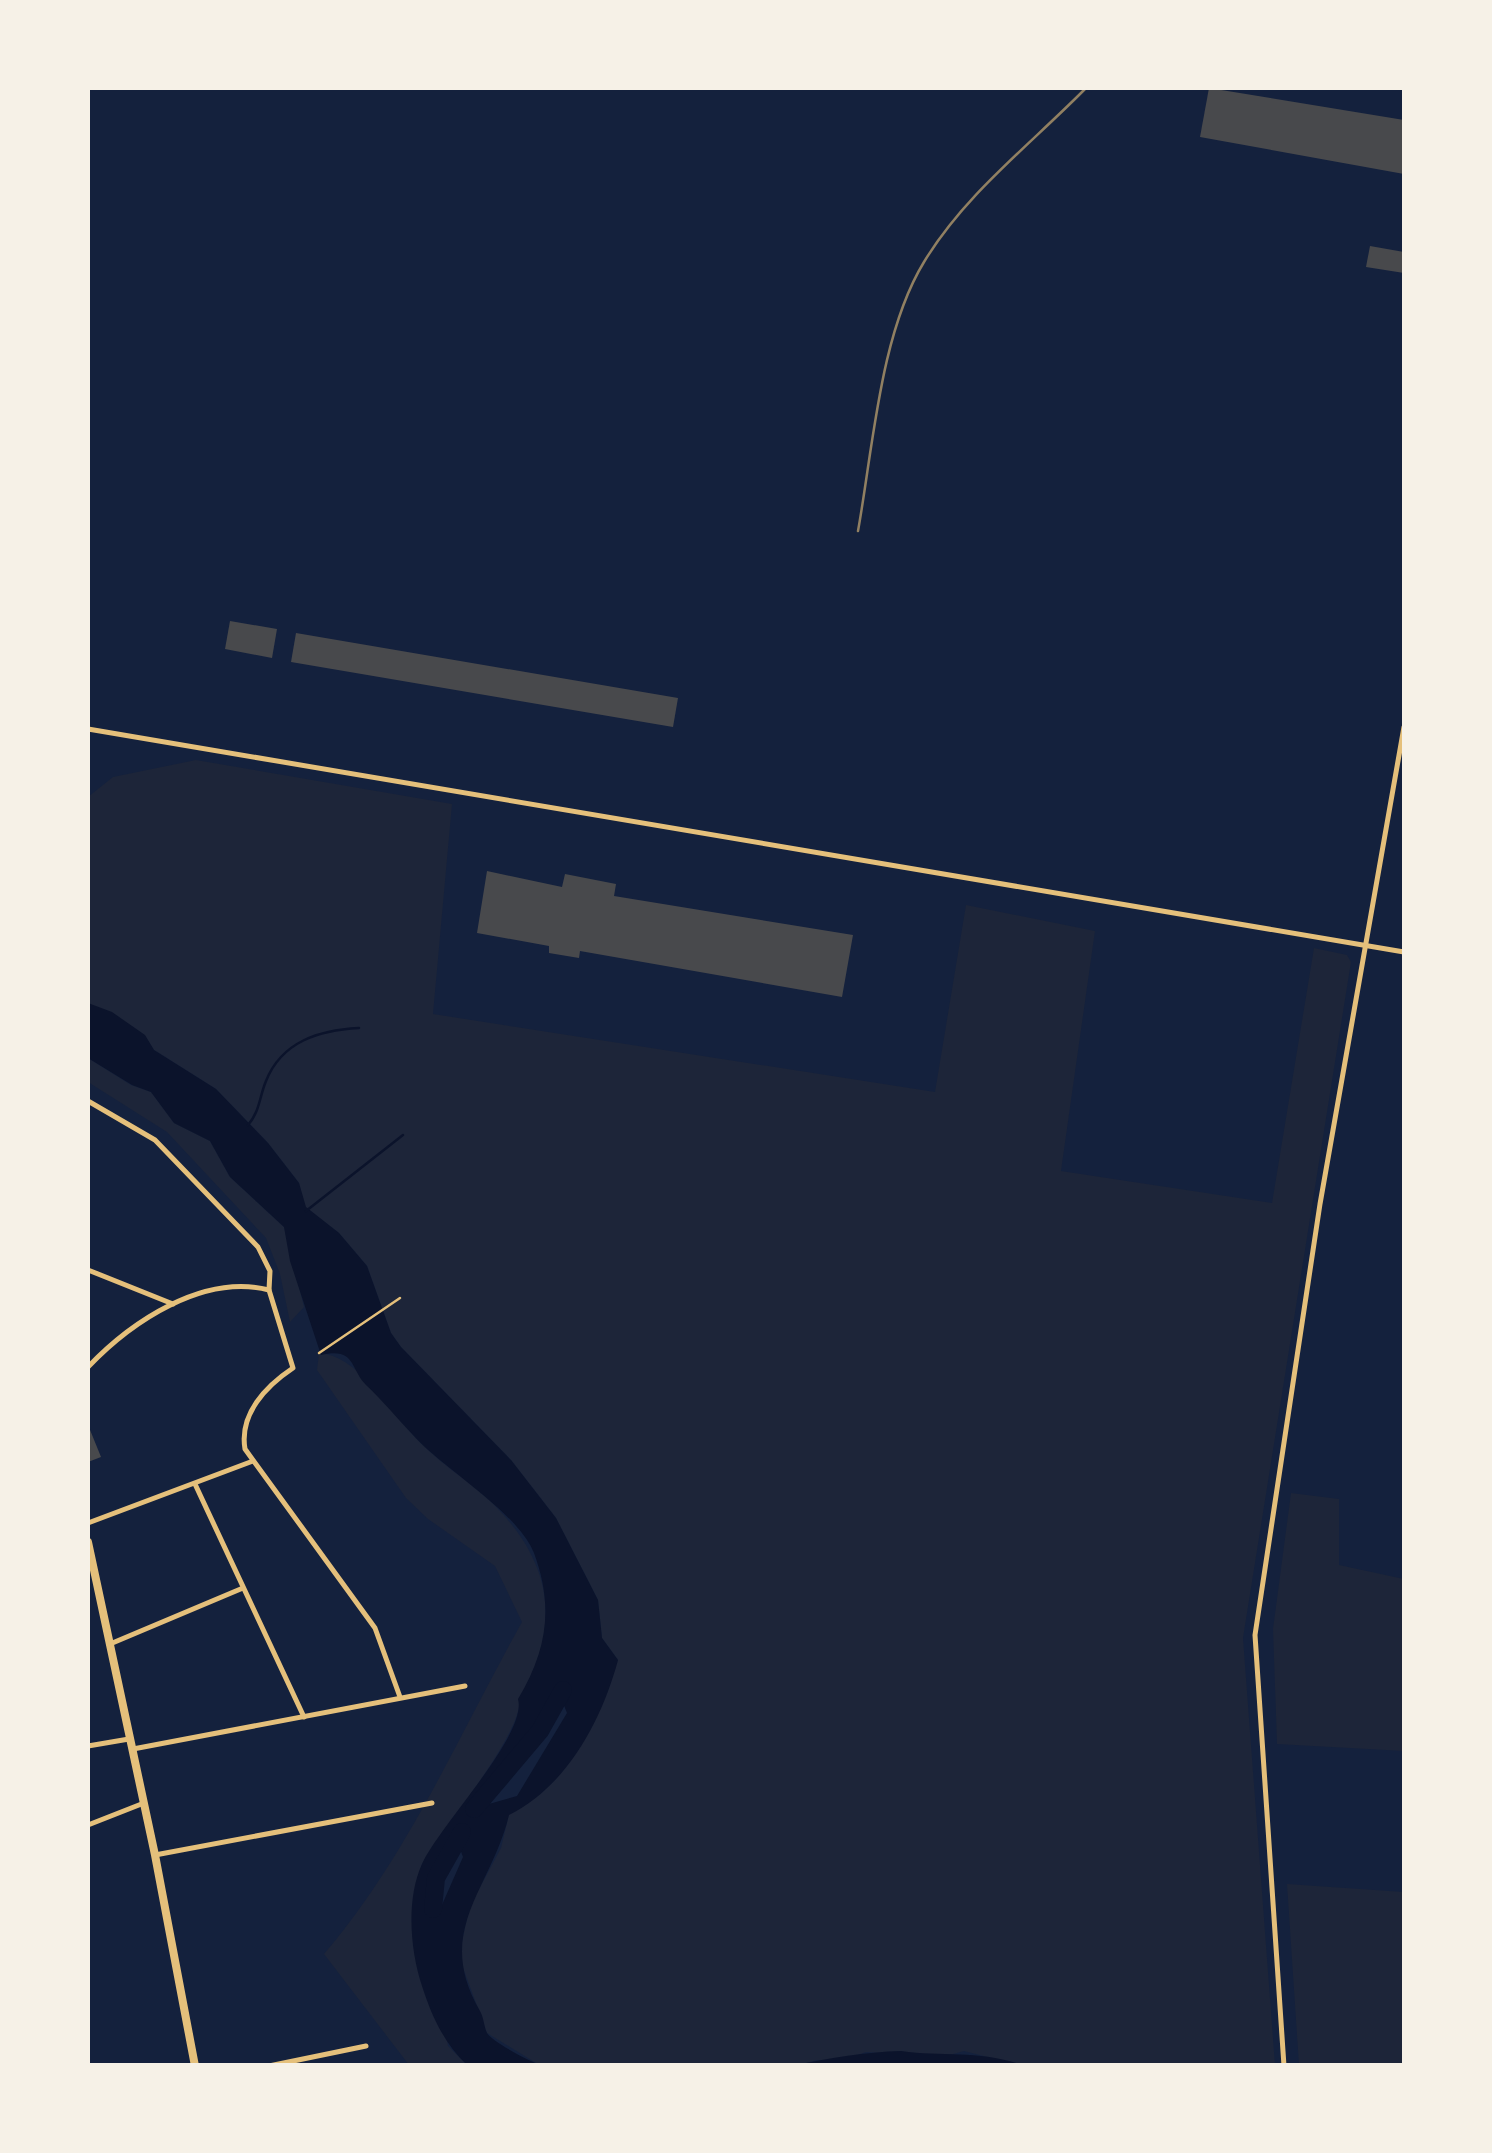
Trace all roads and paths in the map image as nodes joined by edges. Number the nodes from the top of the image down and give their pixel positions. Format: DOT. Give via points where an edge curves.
graph roads {
  1 [pos="1404,726"];
  2 [pos="88,729"];
  3 [pos="1364,948"];
  4 [pos="1404,952"];
  5 [pos="88,1101"];
  6 [pos="88,1270"];
  7 [pos="268,1290"];
  8 [pos="400,1298"];
  9 [pos="174,1304"];
  10 [pos="318,1353"];
  11 [pos="88,1367"];
  12 [pos="254,1461"];
  13 [pos="194,1484"];
  14 [pos="88,1523"];
  15 [pos="88,1542"];
  16 [pos="243,1588"];
  17 [pos="110,1644"];
  18 [pos="465,1686"];
  19 [pos="400,1697"];
  20 [pos="304,1717"];
  21 [pos="130,1739"];
  22 [pos="88,1746"];
  23 [pos="133,1749"];
  24 [pos="144,1803"];
  25 [pos="432,1803"];
  26 [pos="88,1825"];
  27 [pos="155,1856"];
  28 [pos="366,2046"];
  29 [pos="194,2066"];
  30 [pos="269,2066"];
  31 [pos="1284,2066"];
  1 -- 3 [label="street"];
  2 -- 3 [label="street"];
  3 -- 4 [label="street"];
  3 -- 31 [label="street" via="1255,1635"];
  5 -- 7 [label="street" via="154,1140 258,1248 270,1271"];
  6 -- 9 [label="street"];
  7 -- 9 [label="street" via="232,1286"];
  7 -- 12 [label="street" via="293,1368 274,1381 247,1420 244,1439"];
  8 -- 10 [label="path"];
  9 -- 11 [label="street" via="130,1329"];
  12 -- 13 [label="street"];
  12 -- 19 [label="street" via="375,1628"];
  13 -- 14 [label="street"];
  13 -- 16 [label="street"];
  15 -- 17 [label="main road"];
  16 -- 17 [label="street"];
  16 -- 20 [label="street"];
  17 -- 21 [label="main road"];
  18 -- 19 [label="street"];
  19 -- 20 [label="street"];
  20 -- 23 [label="street"];
  21 -- 22 [label="street"];
  21 -- 23 [label="main road"];
  23 -- 24 [label="main road"];
  24 -- 26 [label="street"];
  24 -- 27 [label="main road"];
  25 -- 27 [label="street"];
  27 -- 29 [label="main road"];
  28 -- 30 [label="street"];
}
